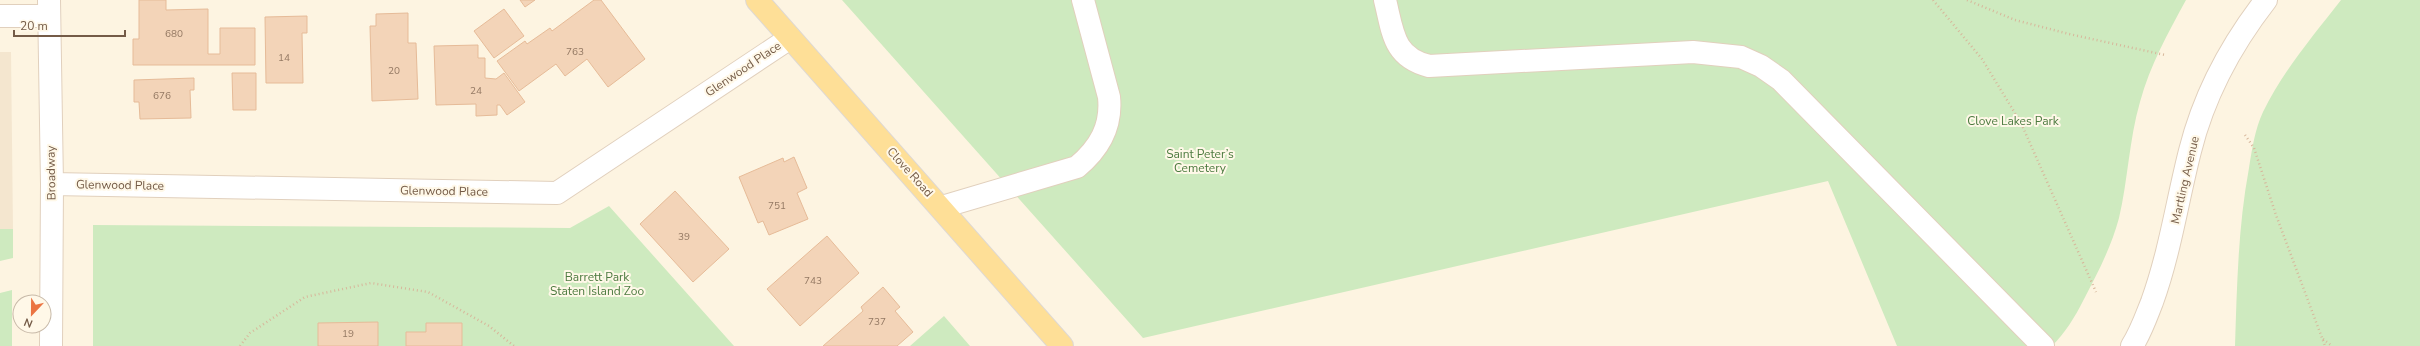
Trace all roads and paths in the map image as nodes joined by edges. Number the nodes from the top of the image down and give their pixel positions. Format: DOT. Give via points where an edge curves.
graph roads {
  1 [pos="757,0"];
  2 [pos="1083,0"];
  3 [pos="1384,0"];
  4 [pos="1933,0"];
  5 [pos="1967,0"];
  6 [pos="2266,0"];
  7 [pos="49,8"];
  8 [pos="0,16"];
  9 [pos="790,38"];
  10 [pos="2165,55"];
  11 [pos="2245,135"];
  12 [pos="52,184"];
  13 [pos="942,207"];
  14 [pos="2096,292"];
  15 [pos="2323,338"];
  16 [pos="51,346"];
  17 [pos="240,346"];
  18 [pos="514,346"];
  19 [pos="1062,346"];
  20 [pos="2043,346"];
  21 [pos="2132,346"];
  22 [pos="2325,346"];
  23 [pos="2332,346"];
  1 -- 9 [label="main road, Clove Road"];
  2 -- 13 [label="street" via="1110,105 1107,128 1100,143 1078,167"];
  3 -- 20 [label="street" via="1397,46 1404,56 1416,63 1429,66 1693,52 1741,57 1760,66 1781,80"];
  4 -- 14 [label="path" via="1982,59 2021,123"];
  5 -- 10 [label="path" via="2015,20"];
  6 -- 21 [label="street, Martling Avenue" via="2243,30 2212,86 2190,150 2164,268 2140,334"];
  7 -- 8 [label="street"];
  7 -- 12 [label="street, Broadway"];
  9 -- 12 [label="street, Glenwood Place" via="557,193"];
  9 -- 13 [label="main road, Clove Road"];
  11 -- 15 [label="path" via="2254,148 2276,215"];
  12 -- 16 [label="street, Broadway"];
  13 -- 19 [label="main road, Clove Road"];
  15 -- 22 [label="path"];
  15 -- 23 [label="path"];
  17 -- 18 [label="path" via="250,333 306,297 371,282 428,292 489,326"];
}
